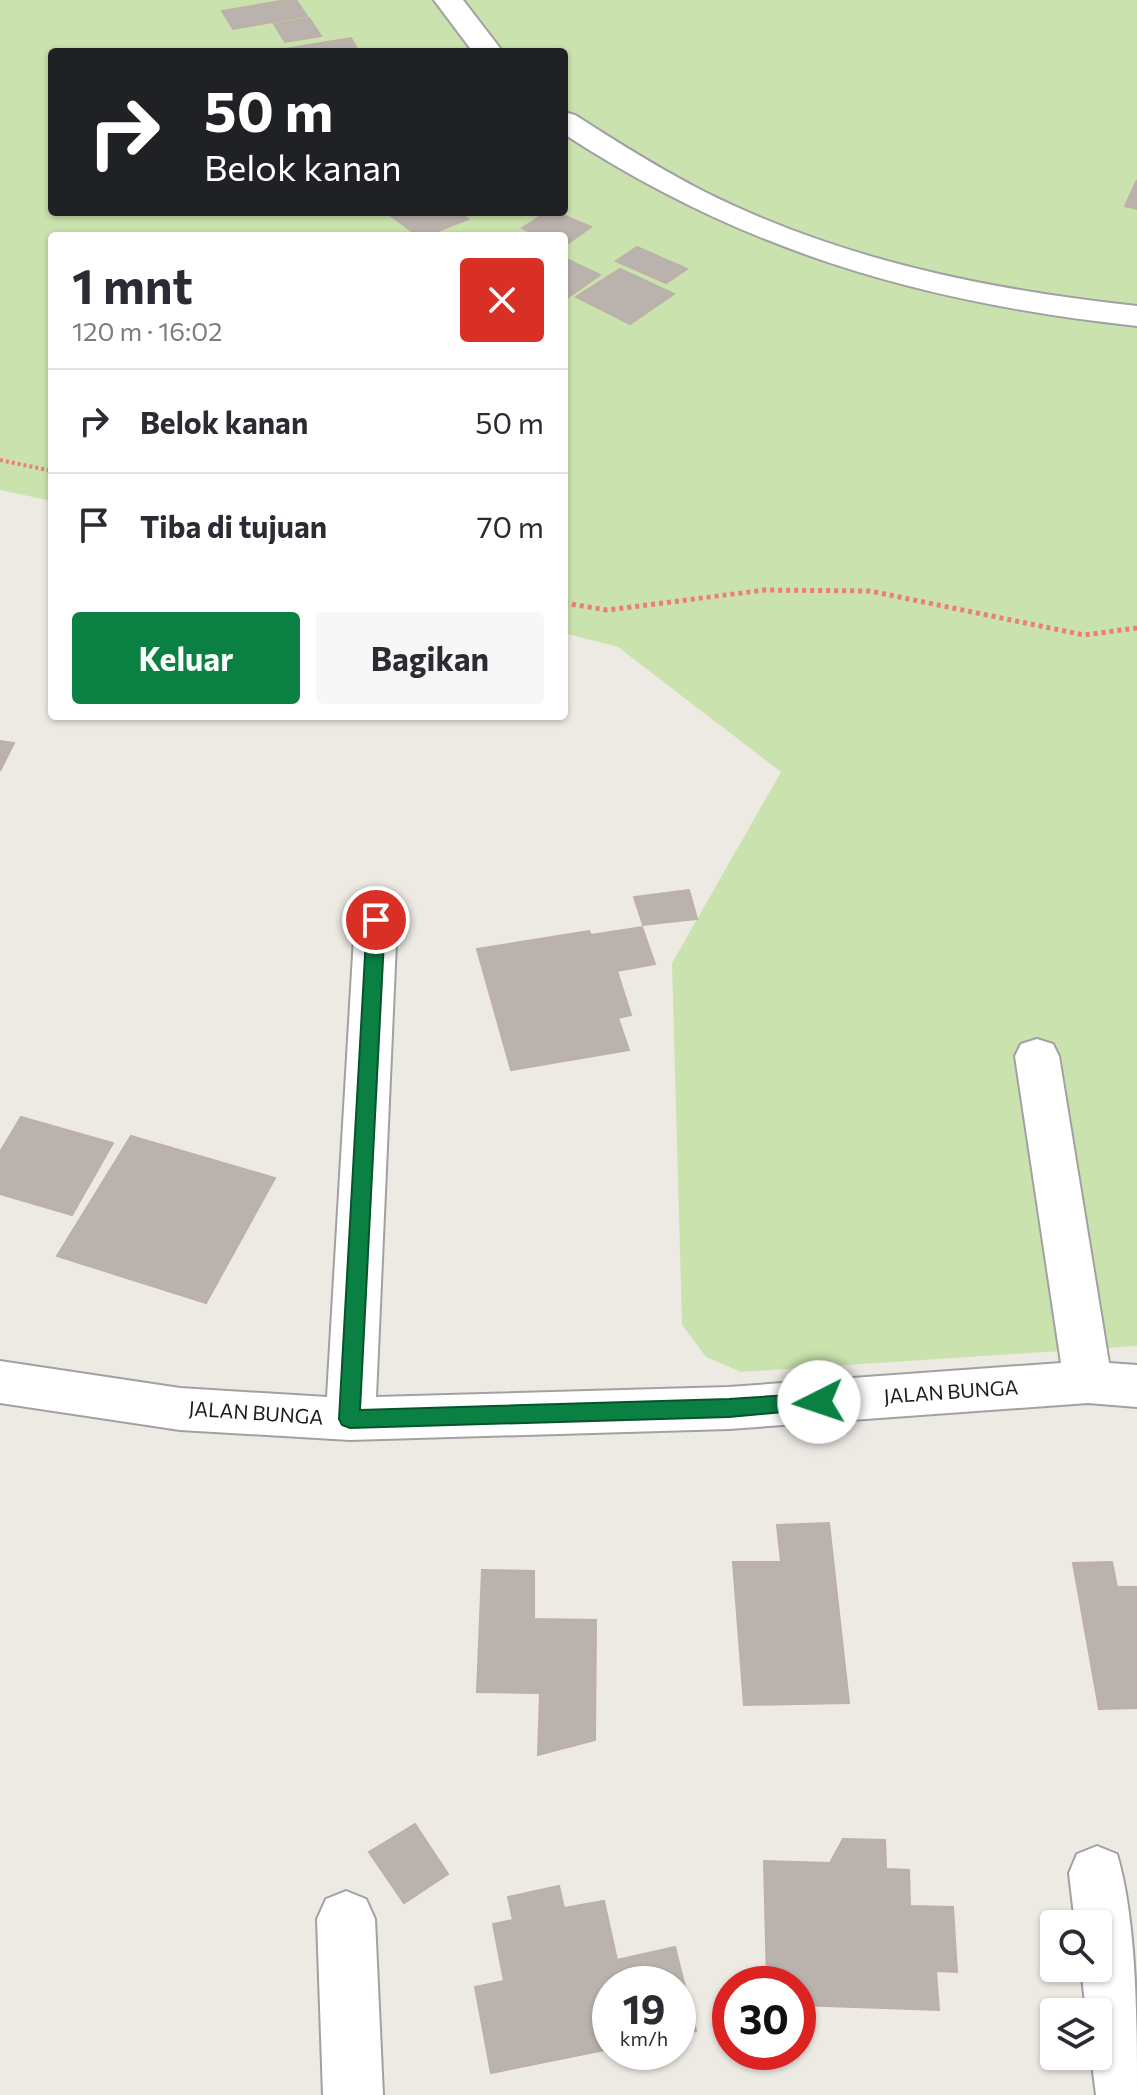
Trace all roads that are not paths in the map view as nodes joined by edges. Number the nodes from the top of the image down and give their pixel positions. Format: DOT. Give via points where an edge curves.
graph roads {
  1 [pos="448,0"];
  2 [pos="485,48"];
  3 [pos="568,124"];
  4 [pos="1137,316"];
  5 [pos="376,920"];
  6 [pos="1037,1056"];
  7 [pos="0,1382"];
  8 [pos="1088,1382"];
  9 [pos="1137,1386"];
  10 [pos="350,1419"];
  11 [pos="1097,1873"];
  12 [pos="346,1919"];
  13 [pos="353,2095"];
  14 [pos="1126,2095"];
  1 -- 2 [label="street"];
  3 -- 4 [label="street" via="647,174 815,250 955,290"];
  5 -- 10 [label="street"];
  6 -- 8 [label="street"];
  7 -- 10 [label="street, JALAN BUNGA" via="180,1409"];
  8 -- 9 [label="street, JALAN BUNGA"];
  8 -- 10 [label="street, JALAN BUNGA" via="729,1408"];
  11 -- 14 [label="street"];
  12 -- 13 [label="street"];
}
